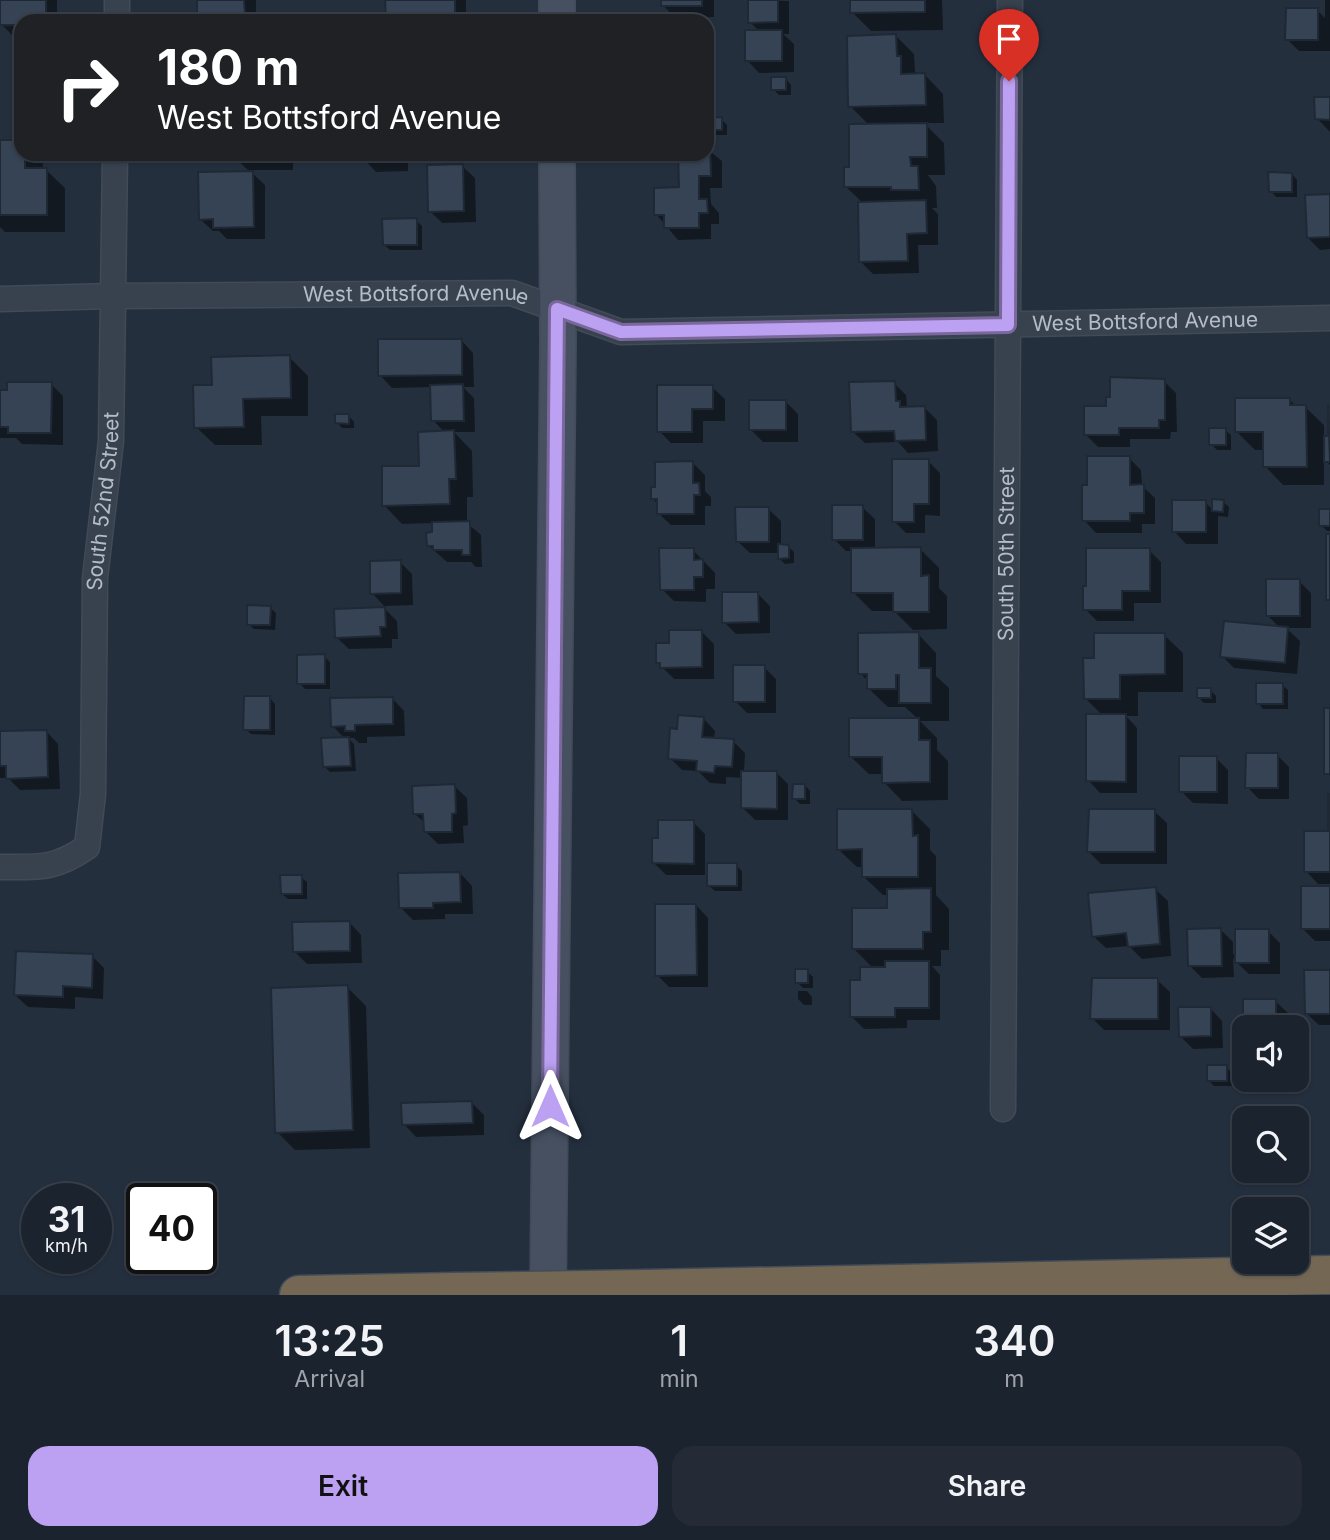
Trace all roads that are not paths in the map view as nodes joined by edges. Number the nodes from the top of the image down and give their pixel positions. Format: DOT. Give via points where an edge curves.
graph roads {
  1 [pos="1010,0"];
  2 [pos="115,161"];
  3 [pos="557,161"];
  4 [pos="113,296"];
  5 [pos="0,299"];
  6 [pos="557,309"];
  7 [pos="1330,318"];
  8 [pos="1008,325"];
  9 [pos="0,867"];
  10 [pos="1003,1109"];
  11 [pos="1330,1275"];
  12 [pos="299,1295"];
  13 [pos="548,1295"];
  1 -- 8 [label="street, South 50th Street"];
  2 -- 4 [label="street, South 52nd Street"];
  3 -- 6 [label="street"];
  4 -- 5 [label="street, West Bottsford Avenue"];
  4 -- 6 [label="street, West Bottsford Avenue" via="512,293"];
  4 -- 9 [label="street, South 52nd Street" via="111,441 95,578 93,794 87,848 67,861 40,867"];
  6 -- 8 [label="street, West Bottsford Avenue" via="621,332"];
  6 -- 13 [label="street"];
  7 -- 8 [label="street, West Bottsford Avenue"];
  8 -- 10 [label="street, South 50th Street"];
  11 -- 12 [label="highway, bridge"];
}
